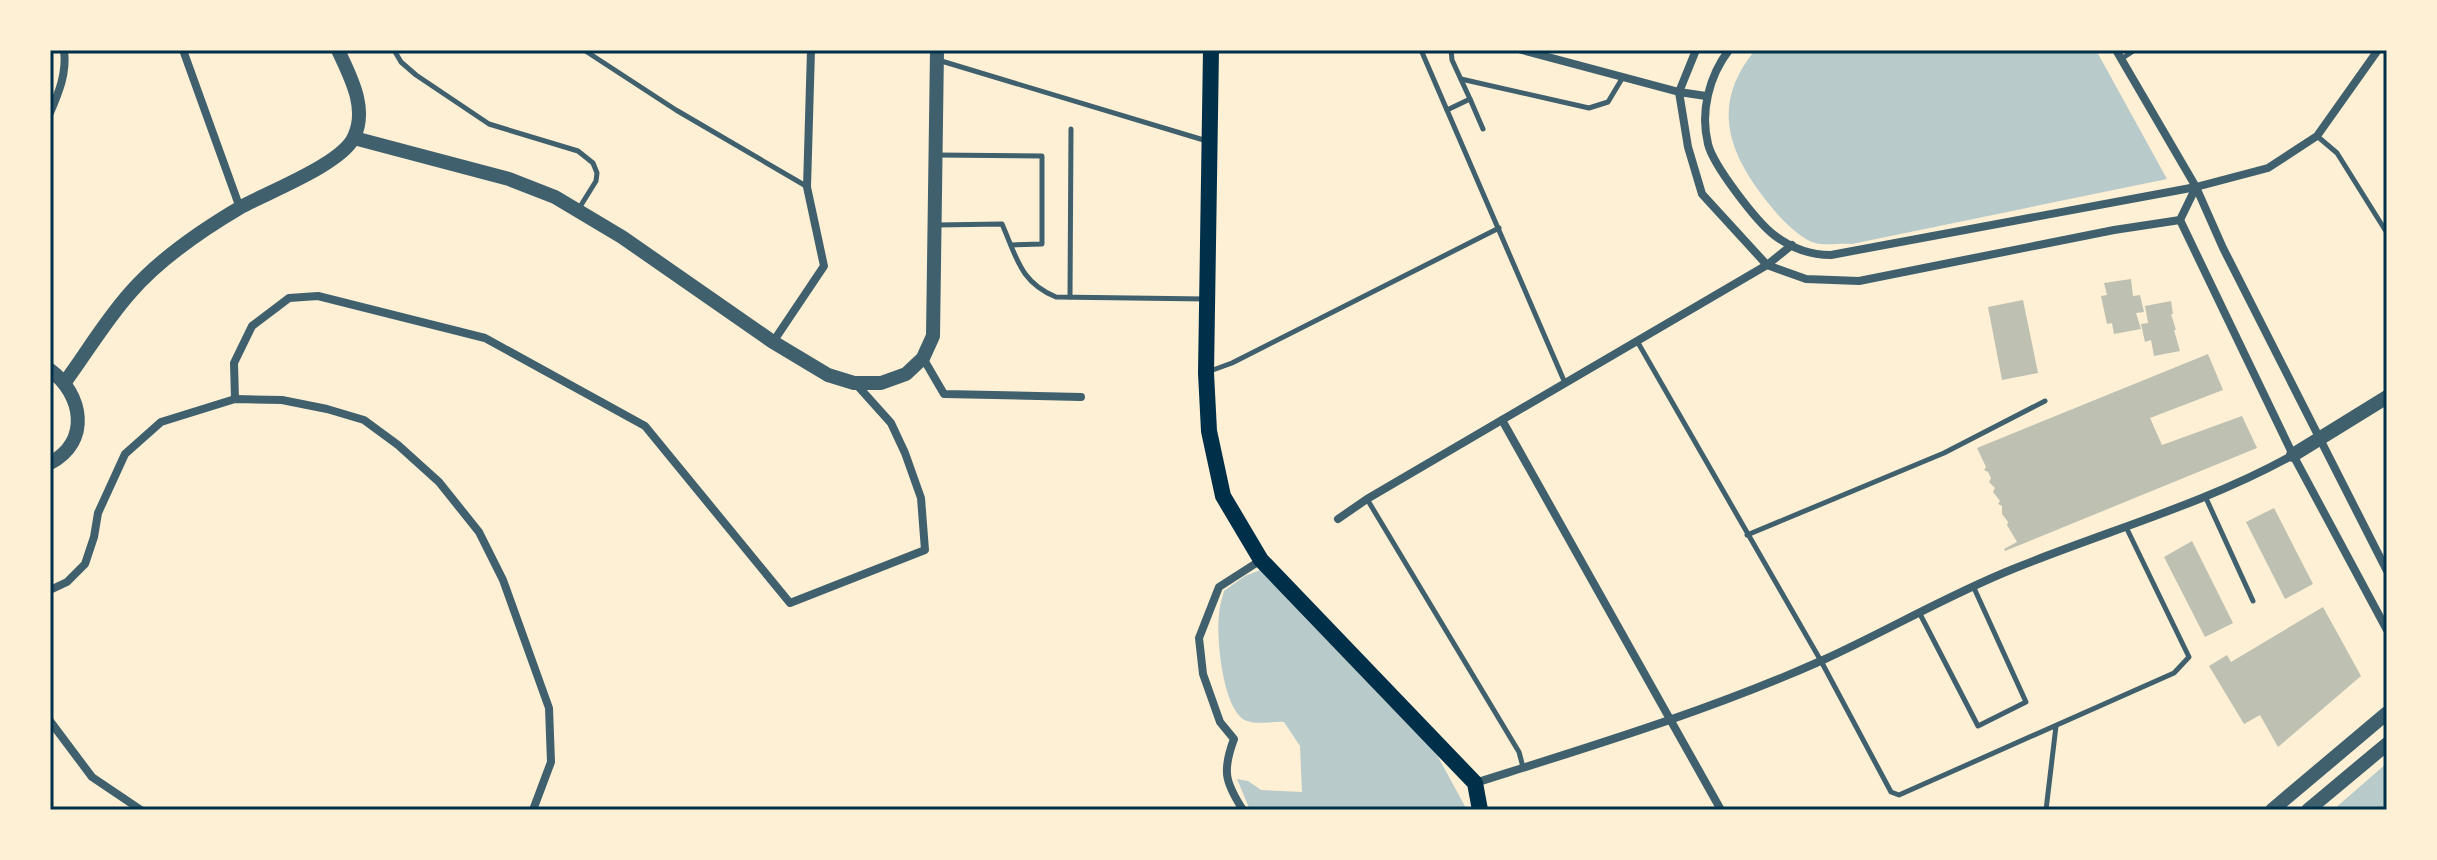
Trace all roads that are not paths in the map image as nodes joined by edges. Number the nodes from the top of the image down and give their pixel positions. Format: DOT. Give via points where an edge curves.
graph roads {
  1 [pos="64,50"];
  2 [pos="183,50"];
  3 [pos="338,50"];
  4 [pos="394,50"];
  5 [pos="584,50"];
  6 [pos="811,50"];
  7 [pos="1211,50"];
  8 [pos="1421,50"];
  9 [pos="1451,50"];
  10 [pos="1522,50"];
  11 [pos="1696,50"];
  12 [pos="1729,50"];
  13 [pos="2116,50"];
  14 [pos="2135,50"];
  15 [pos="2378,50"];
  16 [pos="937,55"];
  17 [pos="2121,59"];
  18 [pos="1623,77"];
  19 [pos="1461,79"];
  20 [pos="1679,92"];
  21 [pos="1706,96"];
  22 [pos="1470,99"];
  23 [pos="1447,110"];
  24 [pos="50,113"];
  25 [pos="1071,129"];
  26 [pos="1483,129"];
  27 [pos="2317,136"];
  28 [pos="354,138"];
  29 [pos="1208,142"];
  30 [pos="936,155"];
  31 [pos="807,187"];
  32 [pos="2196,187"];
  33 [pos="240,208"];
  34 [pos="577,211"];
  35 [pos="2180,220"];
  36 [pos="935,225"];
  37 [pos="1499,228"];
  38 [pos="2387,233"];
  39 [pos="1011,245"];
  40 [pos="1792,245"];
  41 [pos="1767,265"];
  42 [pos="1070,297"];
  43 [pos="1207,299"];
  44 [pos="1637,341"];
  45 [pos="773,342"];
  46 [pos="923,358"];
  47 [pos="50,370"];
  48 [pos="1206,373"];
  49 [pos="65,382"];
  50 [pos="854,383"];
  51 [pos="1565,383"];
  52 [pos="1081,397"];
  53 [pos="2387,397"];
  54 [pos="235,399"];
  55 [pos="2045,401"];
  56 [pos="1502,420"];
  57 [pos="2320,439"];
  58 [pos="2293,455"];
  59 [pos="50,463"];
  60 [pos="2204,496"];
  61 [pos="1367,499"];
  62 [pos="1338,519"];
  63 [pos="2126,527"];
  64 [pos="1747,535"];
  65 [pos="1261,560"];
  66 [pos="2387,571"];
  67 [pos="1974,588"];
  68 [pos="50,590"];
  69 [pos="2253,601"];
  70 [pos="1920,614"];
  71 [pos="2387,630"];
  72 [pos="1821,661"];
  73 [pos="2387,713"];
  74 [pos="1670,720"];
  75 [pos="50,721"];
  76 [pos="2056,726"];
  77 [pos="2387,744"];
  78 [pos="1524,768"];
  79 [pos="1475,783"];
  80 [pos="141,810"];
  81 [pos="533,810"];
  82 [pos="1243,810"];
  83 [pos="1480,810"];
  84 [pos="1721,810"];
  85 [pos="2046,810"];
  86 [pos="2272,810"];
  87 [pos="2308,810"];
  1 -- 24 [label="street" via="61,89"];
  2 -- 33 [label="street"];
  3 -- 28 [label="street" via="359,110"];
  4 -- 34 [label="lane" via="416,75 489,124 585,155 597,173 596,181"];
  5 -- 31 [label="lane"];
  6 -- 31 [label="street"];
  7 -- 29 [label="main road"];
  8 -- 23 [label="lane"];
  9 -- 19 [label="lane"];
  10 -- 18 [label="street"];
  11 -- 20 [label="street"];
  12 -- 21 [label="street"];
  13 -- 17 [label="street"];
  14 -- 17 [label="lane"];
  15 -- 27 [label="street"];
  16 -- 29 [label="lane"];
  16 -- 30 [label="street"];
  17 -- 32 [label="street"];
  18 -- 19 [label="lane" via="1608,102 1589,108"];
  18 -- 20 [label="street"];
  19 -- 22 [label="lane"];
  20 -- 21 [label="street"];
  20 -- 41 [label="street" via="1702,194"];
  21 -- 40 [label="street" via="1708,145 1726,179 1773,234"];
  22 -- 23 [label="lane"];
  22 -- 26 [label="lane"];
  23 -- 37 [label="lane"];
  25 -- 42 [label="lane"];
  27 -- 32 [label="street" via="2268,168"];
  27 -- 38 [label="lane" via="2337,153"];
  28 -- 33 [label="street" via="335,159"];
  28 -- 34 [label="street" via="509,179"];
  29 -- 43 [label="main road"];
  30 -- 36 [label="street"];
  30 -- 39 [label="lane" via="1042,156 1042,244"];
  31 -- 45 [label="street" via="824,266"];
  32 -- 35 [label="street"];
  32 -- 40 [label="street" via="1831,255 1811,255"];
  32 -- 57 [label="street"];
  33 -- 49 [label="street" via="179,247 130,292"];
  34 -- 45 [label="street"];
  35 -- 41 [label="street" via="1859,281 1806,279"];
  35 -- 58 [label="street"];
  36 -- 39 [label="lane" via="1002,224"];
  36 -- 46 [label="street" via="933,336"];
  37 -- 48 [label="lane"];
  37 -- 51 [label="lane"];
  39 -- 42 [label="lane" via="1038,289"];
  40 -- 41 [label="street"];
  41 -- 44 [label="street"];
  42 -- 43 [label="lane"];
  43 -- 48 [label="main road"];
  44 -- 51 [label="street"];
  44 -- 64 [label="lane"];
  45 -- 50 [label="street" via="828,375"];
  46 -- 50 [label="street" via="906,374 881,383"];
  46 -- 52 [label="street" via="944,394"];
  47 -- 49 [label="street"];
  48 -- 65 [label="main road" via="1209,431 1223,496"];
  49 -- 59 [label="street" via="78,411 76,433"];
  50 -- 54 [label="street" via="891,423 905,453 921,498 925,550 790,603 645,426 485,338 318,296 289,298 252,326 234,363"];
  51 -- 56 [label="street"];
  53 -- 57 [label="street"];
  54 -- 68 [label="street" via="161,422 125,454 98,513 85,564"];
  54 -- 81 [label="street" via="282,400 364,420 439,482 479,532 503,580 549,708 551,762"];
  55 -- 64 [label="lane" via="1944,453"];
  56 -- 61 [label="street"];
  56 -- 74 [label="street"];
  57 -- 58 [label="street"];
  57 -- 66 [label="street"];
  58 -- 60 [label="street"];
  58 -- 71 [label="street"];
  60 -- 63 [label="street"];
  60 -- 69 [label="lane"];
  61 -- 62 [label="street"];
  61 -- 78 [label="lane"];
  63 -- 67 [label="street"];
  63 -- 76 [label="lane" via="2189,657 2174,673"];
  64 -- 72 [label="lane"];
  65 -- 79 [label="main road"];
  65 -- 82 [label="street" via="1219,587 1199,638 1203,674 1220,722 1234,739 1228,787"];
  67 -- 70 [label="street"];
  67 -- 70 [label="lane" via="2026,702 1978,726"];
  70 -- 72 [label="street"];
  72 -- 74 [label="street"];
  72 -- 76 [label="lane" via="1891,792 1899,795"];
  73 -- 86 [label="street"];
  74 -- 78 [label="street"];
  74 -- 84 [label="street"];
  75 -- 80 [label="street" via="92,777"];
  76 -- 85 [label="lane"];
  77 -- 87 [label="street"];
  78 -- 79 [label="street"];
  79 -- 83 [label="main road"];
}
